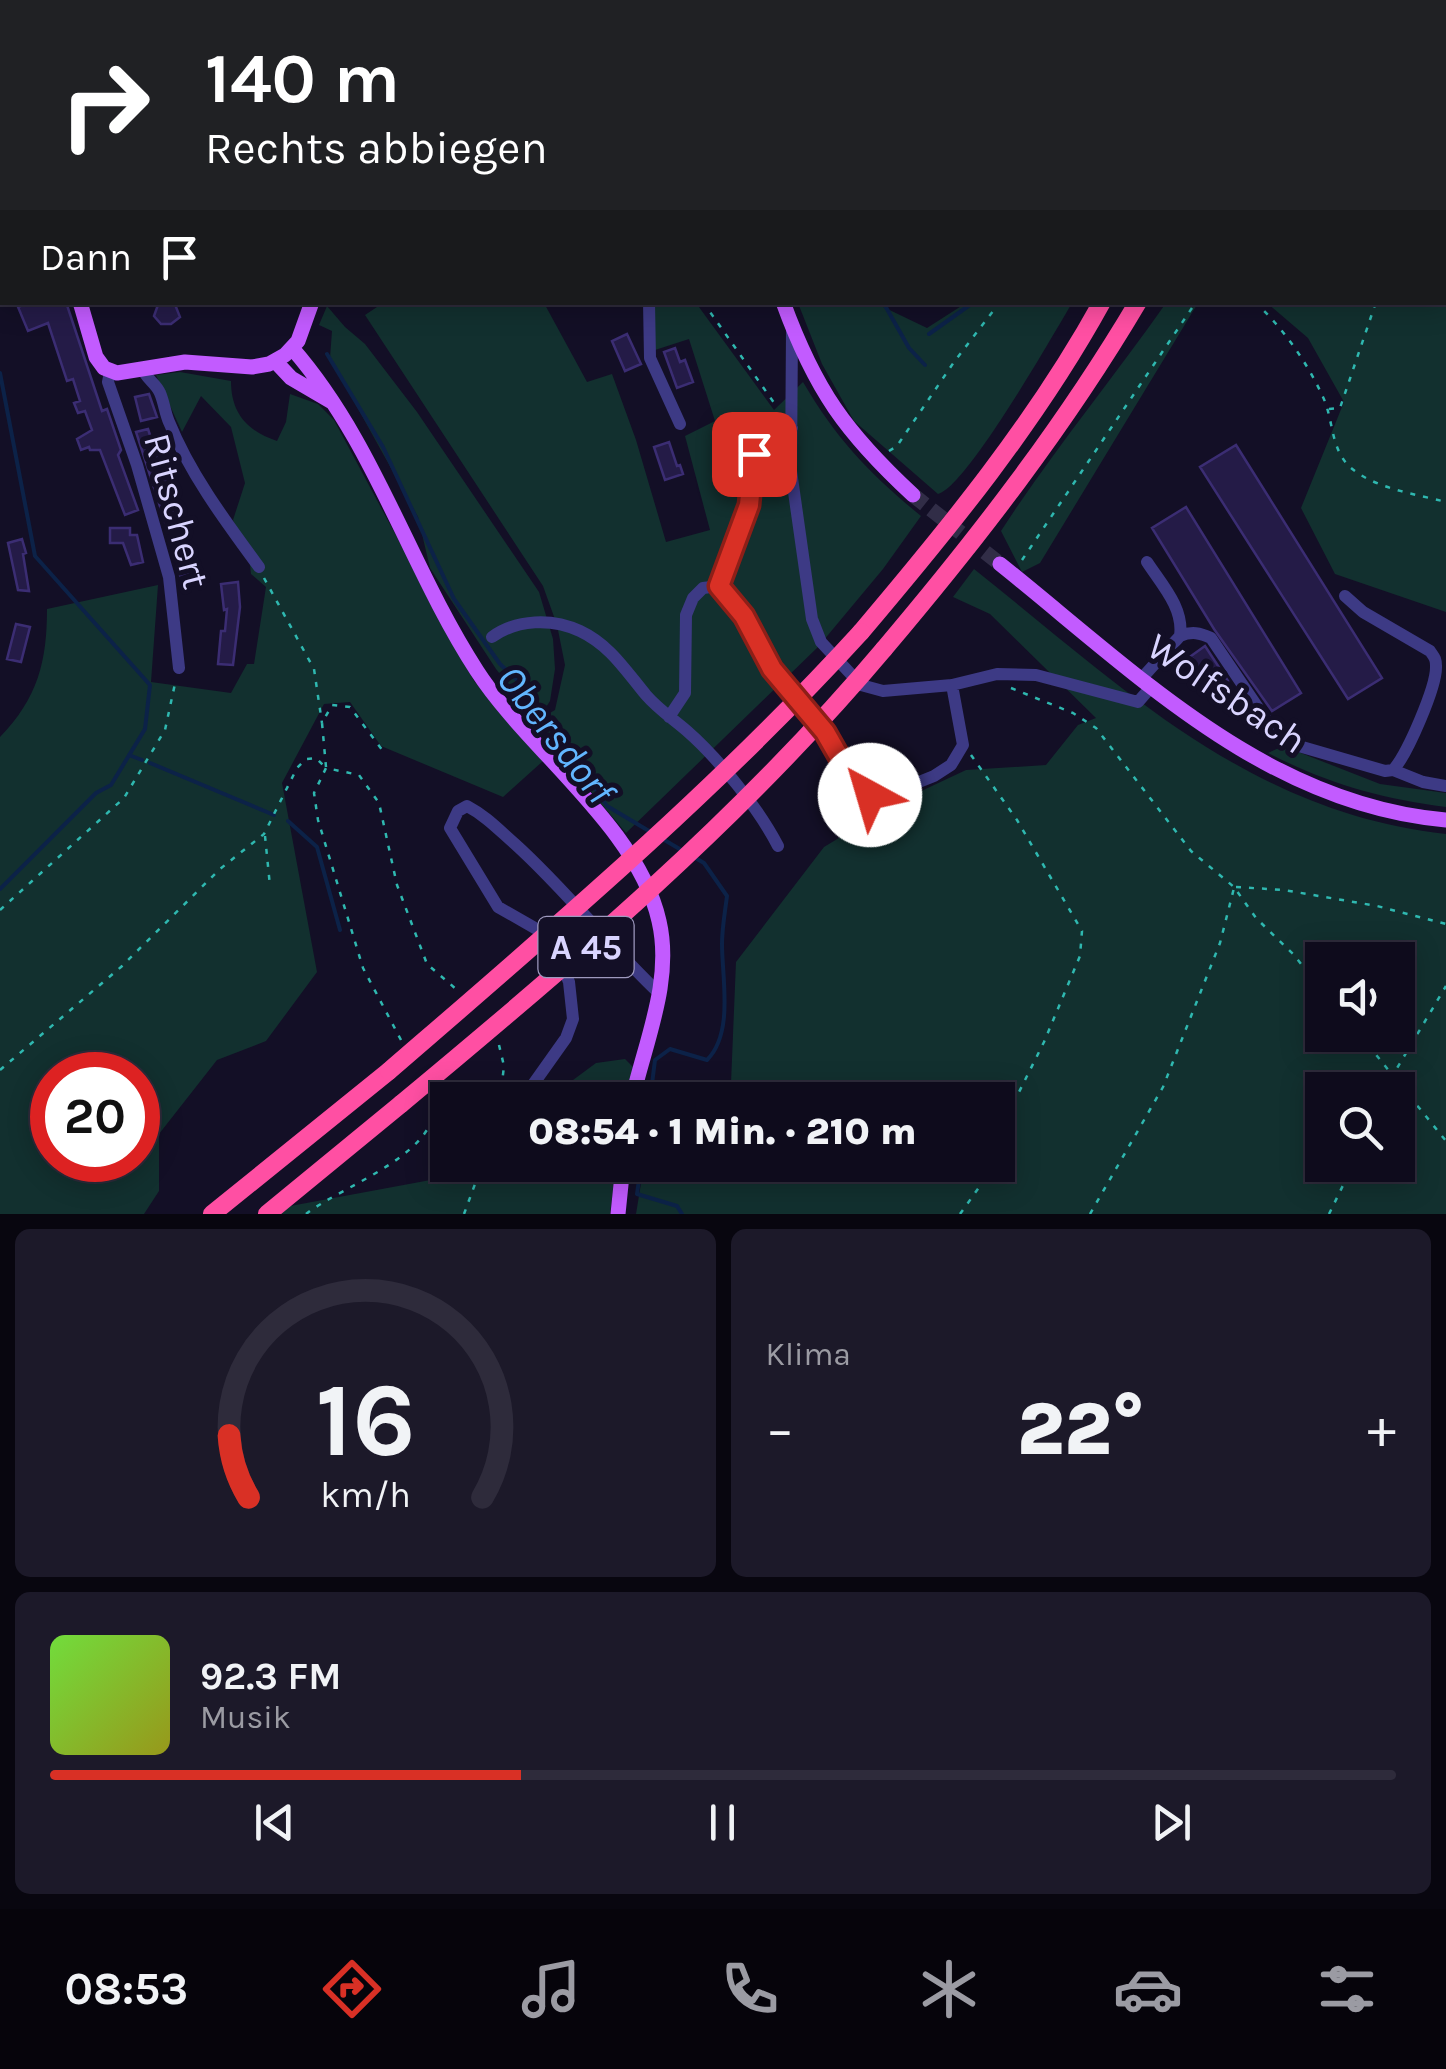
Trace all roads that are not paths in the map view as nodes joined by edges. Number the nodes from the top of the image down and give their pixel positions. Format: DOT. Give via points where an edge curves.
graph roads {
  1 [pos="81,305"];
  2 [pos="311,305"];
  3 [pos="650,305"];
  4 [pos="784,305"];
  5 [pos="1100,305"];
  6 [pos="1136,305"];
  7 [pos="792,326"];
  8 [pos="292,348"];
  9 [pos="275,361"];
  10 [pos="142,368"];
  11 [pos="110,372"];
  12 [pos="336,404"];
  13 [pos="680,424"];
  14 [pos="792,428"];
  15 [pos="913,495"];
  16 [pos="1147,562"];
  17 [pos="259,567"];
  18 [pos="1006,569"];
  19 [pos="719,586"];
  20 [pos="1344,596"];
  21 [pos="1180,636"];
  22 [pos="492,637"];
  23 [pos="179,668"];
  24 [pos="1147,682"];
  25 [pos="952,685"];
  26 [pos="669,717"];
  27 [pos="1392,770"];
  28 [pos="1446,786"];
  29 [pos="1446,820"];
  30 [pos="778,846"];
  31 [pos="660,994"];
  32 [pos="535,1082"];
  33 [pos="637,1082"];
  34 [pos="621,1182"];
  35 [pos="212,1214"];
  36 [pos="266,1214"];
  37 [pos="618,1214"];
  1 -- 11 [label="main road" via="96,358"];
  2 -- 8 [label="main road"];
  3 -- 13 [label="street" via="650,358"];
  4 -- 7 [label="main road"];
  5 -- 35 [label="highway, A 45, bridge" via="947,530 771,729 677,820 389,1071"];
  6 -- 36 [label="highway, A 45, bridge" via="1024,477 824,721 529,998"];
  7 -- 14 [label="street"];
  7 -- 15 [label="main road" via="837,416"];
  8 -- 9 [label="main road"];
  8 -- 12 [label="main road"];
  9 -- 10 [label="main road" via="252,368 185,362"];
  9 -- 12 [label="main road"];
  10 -- 11 [label="main road"];
  10 -- 17 [label="street" via="158,388 187,457"];
  11 -- 23 [label="street, Ritschert" via="169,578"];
  12 -- 31 [label="main road" via="478,672 638,869 659,921"];
  14 -- 19 [label="street" via="764,435 754,454 749,505"];
  14 -- 25 [label="street" via="791,470 821,642 861,684 883,691"];
  16 -- 21 [label="street" via="1178,610"];
  18 -- 24 [label="main road, Wolfsbach"];
  19 -- 25 [label="street" via="772,669 825,732 857,788 870,795 888,794 951,765 963,745"];
  19 -- 26 [label="street" via="703,588 686,615 684,693"];
  20 -- 27 [label="street" via="1430,651 1436,662 1410,746"];
  21 -- 24 [label="street"];
  21 -- 27 [label="street" via="1212,638 1285,742"];
  22 -- 26 [label="street" via="534,622 583,632 622,662"];
  24 -- 25 [label="street" via="1138,702 1036,675 997,674"];
  24 -- 29 [label="main road, Wolfsbach" via="1237,748 1292,778 1384,812"];
  26 -- 30 [label="street" via="765,820"];
  27 -- 28 [label="street"];
  31 -- 32 [label="street" via="484,814 467,806 458,811 450,828 498,906 547,938 569,982 573,1019"];
  31 -- 33 [label="main road"];
  34 -- 37 [label="main road"];
}
